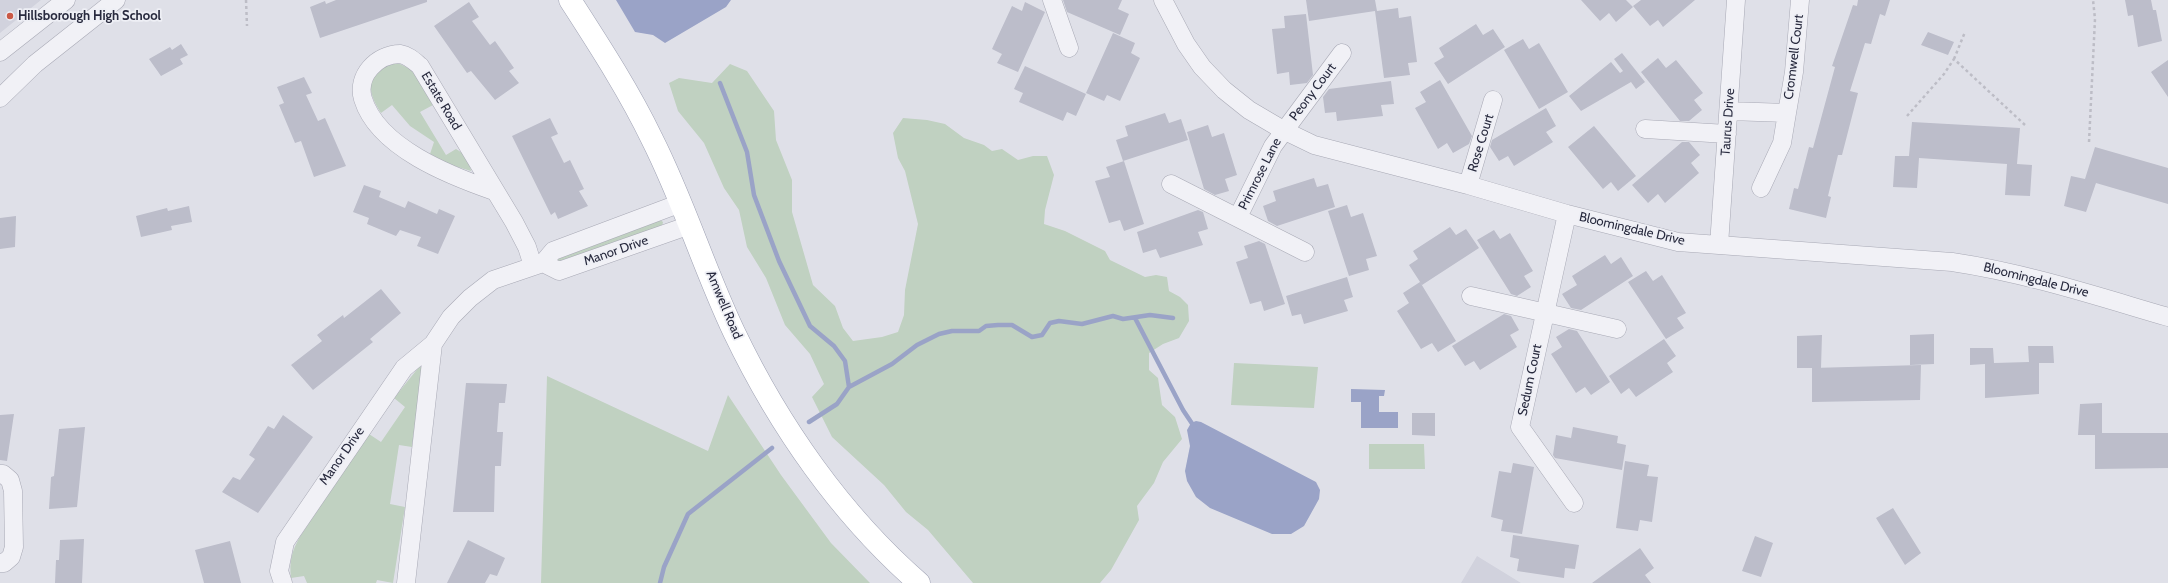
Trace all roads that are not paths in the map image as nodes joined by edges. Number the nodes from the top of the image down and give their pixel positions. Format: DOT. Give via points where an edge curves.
graph roads {
  1 [pos="66,0"];
  2 [pos="116,0"];
  3 [pos="570,0"];
  4 [pos="1052,0"];
  5 [pos="1163,0"];
  6 [pos="1736,0"];
  7 [pos="1800,0"];
  8 [pos="1069,48"];
  9 [pos="0,52"];
  10 [pos="1342,53"];
  11 [pos="0,98"];
  12 [pos="1493,100"];
  13 [pos="1729,111"];
  14 [pos="1787,113"];
  15 [pos="1645,129"];
  16 [pos="1283,130"];
  17 [pos="1727,134"];
  18 [pos="1171,184"];
  19 [pos="1468,185"];
  20 [pos="1761,188"];
  21 [pos="494,191"];
  22 [pos="682,203"];
  23 [pos="1567,214"];
  24 [pos="1238,217"];
  25 [pos="690,225"];
  26 [pos="1718,245"];
  27 [pos="1305,252"];
  28 [pos="538,265"];
  29 [pos="1471,296"];
  30 [pos="1545,312"];
  31 [pos="2168,317"];
  32 [pos="1617,329"];
  33 [pos="433,344"];
  34 [pos="0,474"];
  35 [pos="1574,503"];
  36 [pos="0,563"];
  37 [pos="283,583"];
  38 [pos="406,583"];
  39 [pos="920,583"];
  1 -- 9 [label="street"];
  2 -- 11 [label="street" via="35,64"];
  3 -- 22 [label="main road, Amwell Road" via="625,88"];
  4 -- 8 [label="street"];
  5 -- 16 [label="street, Bloomingdale Drive" via="1186,44 1202,67 1224,90 1249,110"];
  6 -- 13 [label="street, Taurus Drive"];
  7 -- 14 [label="street, Cromwell Court" via="1794,72"];
  10 -- 16 [label="street, Peony Court" via="1297,116"];
  12 -- 19 [label="street, Rose Court"];
  13 -- 14 [label="street, Cromwell Court"];
  13 -- 17 [label="street, Taurus Drive"];
  14 -- 20 [label="street, Cromwell Court" via="1782,143"];
  15 -- 17 [label="street"];
  16 -- 19 [label="street, Bloomingdale Drive" via="1314,145"];
  16 -- 24 [label="street, Primrose Lane"];
  17 -- 26 [label="street, Taurus Drive"];
  18 -- 24 [label="street"];
  19 -- 23 [label="street, Bloomingdale Drive"];
  21 -- 21 [label="street, Estate Road" via="420,66 409,57 400,54 385,57 371,64 363,81 363,99 376,123 391,139 412,155 459,179"];
  21 -- 28 [label="street, Estate Road"];
  22 -- 25 [label="main road, Amwell Road"];
  22 -- 28 [label="street, Manor Drive" via="553,251"];
  23 -- 26 [label="street, Bloomingdale Drive" via="1678,242"];
  23 -- 30 [label="street, Sedum Court"];
  24 -- 27 [label="street"];
  25 -- 28 [label="street, Manor Drive" via="559,271"];
  25 -- 39 [label="main road, Amwell Road" via="734,332 784,423 808,458 867,530"];
  26 -- 31 [label="street, Bloomingdale Drive" via="1944,261 1986,267 2020,274"];
  28 -- 33 [label="street, Manor Drive" via="493,280 451,317"];
  29 -- 30 [label="street"];
  30 -- 32 [label="street"];
  30 -- 35 [label="street, Sedum Court" via="1520,427"];
  33 -- 37 [label="street, Manor Drive" via="404,368 285,542 279,571"];
  33 -- 38 [label="street, Manor Drive"];
  34 -- 36 [label="street" via="10,480 14,491 14,547 11,557"];
}
